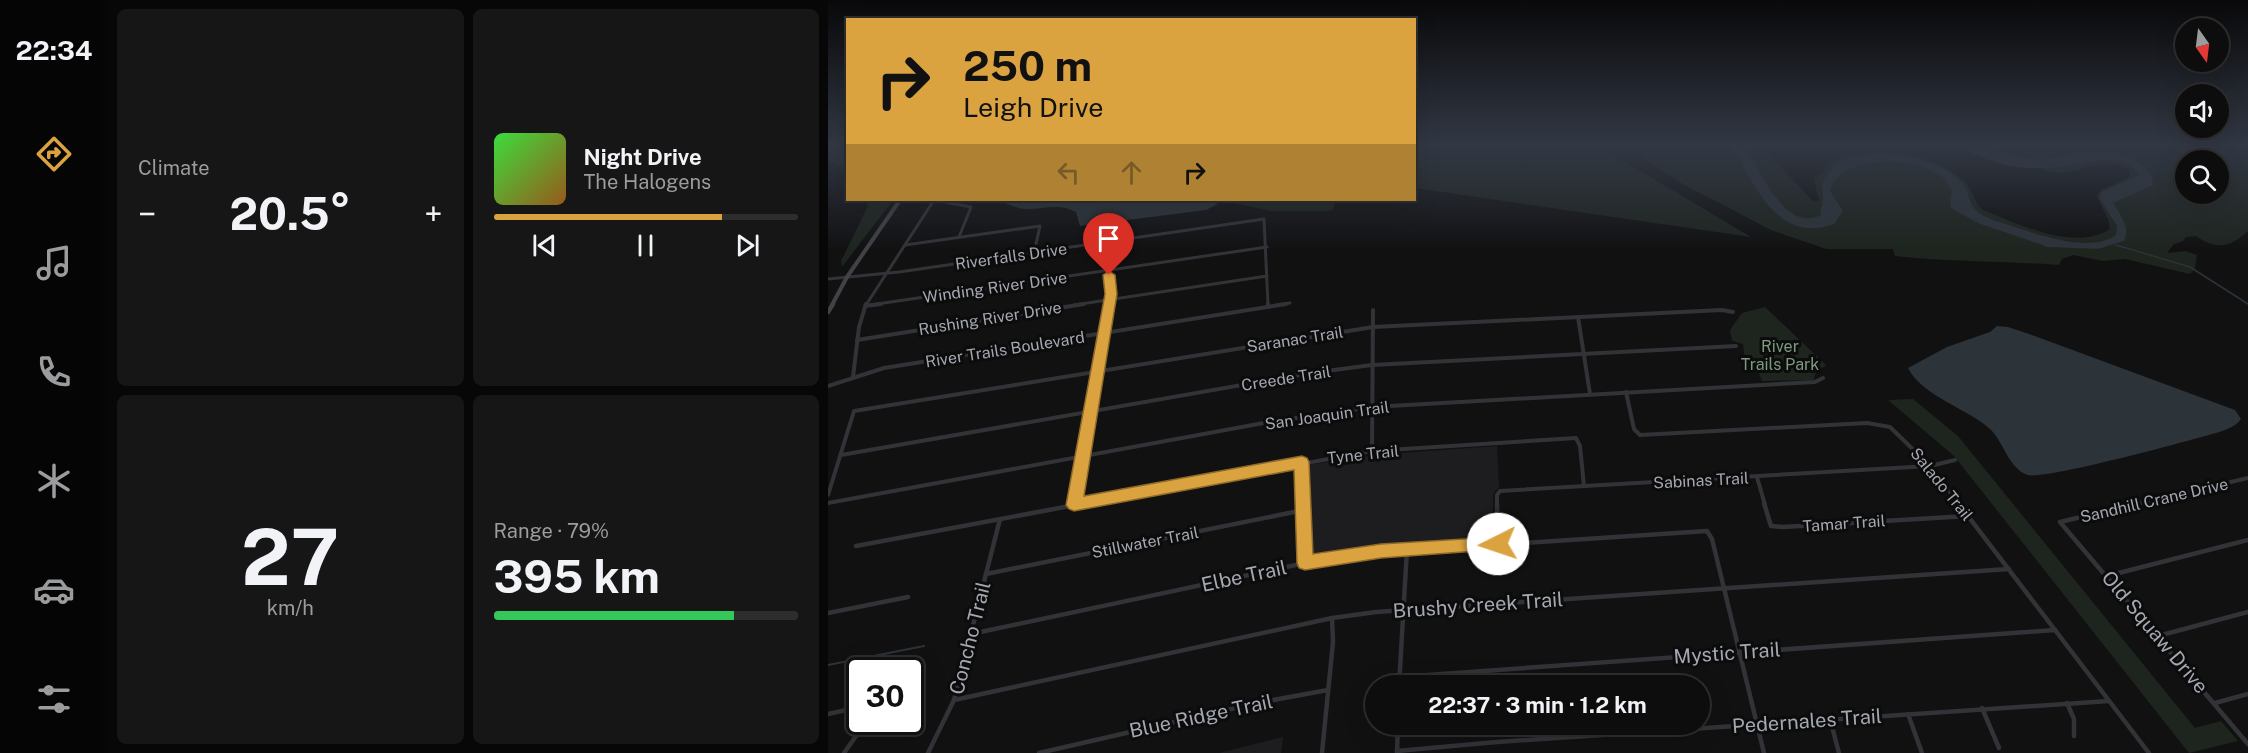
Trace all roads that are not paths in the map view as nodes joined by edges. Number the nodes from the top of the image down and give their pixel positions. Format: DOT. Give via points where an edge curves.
graph roads {
  1 [pos="899,201"];
  2 [pos="933,201"];
  3 [pos="939,201"];
  4 [pos="959,237"];
  5 [pos="1116,241"];
  6 [pos="904,245"];
  7 [pos="1267,247"];
  8 [pos="1034,253"];
  9 [pos="1110,270"];
  10 [pos="885,274"];
  11 [pos="1267,276"];
  12 [pos="847,277"];
  13 [pos="828,279"];
  14 [pos="1110,299"];
  15 [pos="1290,303"];
  16 [pos="865,306"];
  17 [pos="1268,307"];
  18 [pos="1373,310"];
  19 [pos="828,312"];
  20 [pos="1733,312"];
  21 [pos="1578,317"];
  22 [pos="1373,327"];
  23 [pos="1104,333"];
  24 [pos="857,340"];
  25 [pos="1736,346"];
  26 [pos="1584,354"];
  27 [pos="1372,365"];
  28 [pos="1098,370"];
  29 [pos="852,377"];
  30 [pos="1823,378"];
  31 [pos="828,386"];
  32 [pos="1626,392"];
  33 [pos="1590,394"];
  34 [pos="1372,407"];
  35 [pos="1091,411"];
  36 [pos="1372,451"];
  37 [pos="841,455"];
  38 [pos="1083,456"];
  39 [pos="1955,460"];
  40 [pos="1302,462"];
  41 [pos="1930,466"];
  42 [pos="1756,477"];
  43 [pos="2248,478"];
  44 [pos="1584,486"];
  45 [pos="828,495"];
  46 [pos="828,503"];
  47 [pos="1074,505"];
  48 [pos="1304,510"];
  49 [pos="1968,515"];
  50 [pos="999,519"];
  51 [pos="2060,522"];
  52 [pos="2248,540"];
  53 [pos="1498,544"];
  54 [pos="856,546"];
  55 [pos="1407,549"];
  56 [pos="1305,563"];
  57 [pos="2009,569"];
  58 [pos="986,574"];
  59 [pos="2107,576"];
  60 [pos="1724,588"];
  61 [pos="908,597"];
  62 [pos="1402,610"];
  63 [pos="2248,612"];
  64 [pos="828,613"];
  65 [pos="1332,618"];
  66 [pos="2055,630"];
  67 [pos="971,634"];
  68 [pos="2158,636"];
  69 [pos="1739,652"];
  70 [pos="1400,675"];
  71 [pos="1427,675"];
  72 [pos="1328,690"];
  73 [pos="2248,694"];
  74 [pos="954,700"];
  75 [pos="2110,701"];
  76 [pos="2067,703"];
  77 [pos="2215,703"];
  78 [pos="1982,708"];
  79 [pos="846,710"];
  80 [pos="828,714"];
  81 [pos="1908,714"];
  82 [pos="1830,719"];
  83 [pos="1757,724"];
  84 [pos="857,735"];
  85 [pos="1398,735"];
  86 [pos="2074,736"];
  87 [pos="2248,744"];
  88 [pos="1999,748"];
  89 [pos="1397,752"];
  90 [pos="844,753"];
  91 [pos="928,753"];
  92 [pos="1039,753"];
  93 [pos="1322,753"];
  94 [pos="1764,753"];
  95 [pos="1839,753"];
  96 [pos="1922,753"];
  97 [pos="2149,753"];
  1 -- 12 [label="main road"];
  2 -- 6 [label="street"];
  3 -- 4 [label="street" via="971,207"];
  4 -- 6 [label="street"];
  4 -- 8 [label="street" via="1040,226"];
  5 -- 7 [label="street, Riverfalls Drive" via="1264,219"];
  5 -- 8 [label="street, Riverfalls Drive"];
  5 -- 9 [label="street"];
  6 -- 10 [label="street"];
  7 -- 9 [label="street, Winding River Drive"];
  7 -- 11 [label="street"];
  8 -- 10 [label="street, Riverfalls Drive"];
  9 -- 14 [label="street"];
  9 -- 16 [label="street, Winding River Drive"];
  10 -- 12 [label="street, Riverfalls Drive"];
  10 -- 16 [label="street"];
  11 -- 14 [label="street, Rushing River Drive"];
  11 -- 17 [label="street"];
  12 -- 13 [label="street, Riverfalls Drive"];
  12 -- 19 [label="main road"];
  14 -- 23 [label="street"];
  14 -- 24 [label="street, Rushing River Drive"];
  15 -- 17 [label="street, River Trails Boulevard"];
  16 -- 24 [label="street"];
  17 -- 23 [label="street, River Trails Boulevard"];
  18 -- 22 [label="street"];
  20 -- 21 [label="street, Saranac Trail"];
  21 -- 22 [label="street, Saranac Trail"];
  21 -- 26 [label="street"];
  22 -- 27 [label="street"];
  22 -- 28 [label="street, Saranac Trail"];
  23 -- 28 [label="street"];
  23 -- 29 [label="street, River Trails Boulevard" via="884,368"];
  24 -- 29 [label="street"];
  25 -- 26 [label="street, Creede Trail"];
  26 -- 27 [label="street, Creede Trail"];
  26 -- 33 [label="street"];
  27 -- 34 [label="street"];
  27 -- 35 [label="street, Creede Trail"];
  28 -- 35 [label="street"];
  28 -- 37 [label="street, Saranac Trail" via="854,411"];
  29 -- 31 [label="street, River Trails Boulevard"];
  30 -- 32 [label="street, San Joaquin Trail" via="1815,382"];
  32 -- 33 [label="street, San Joaquin Trail"];
  32 -- 41 [label="street, Salado Trail" via="1634,429 1640,435 1880,424 1904,438"];
  33 -- 34 [label="street, San Joaquin Trail"];
  34 -- 36 [label="street"];
  34 -- 38 [label="street, San Joaquin Trail"];
  35 -- 37 [label="street, Creede Trail"];
  35 -- 38 [label="street"];
  36 -- 40 [label="street, Tyne Trail"];
  36 -- 44 [label="street, Tyne Trail" via="1576,438"];
  37 -- 45 [label="street"];
  38 -- 46 [label="street, San Joaquin Trail"];
  38 -- 47 [label="street"];
  39 -- 41 [label="street, Sabinas Trail"];
  40 -- 47 [label="street, Tyne Trail"];
  40 -- 48 [label="street"];
  41 -- 42 [label="street, Sabinas Trail"];
  41 -- 49 [label="street, Salado Trail"];
  42 -- 44 [label="street, Sabinas Trail"];
  42 -- 49 [label="street, Tamar Trail" via="1771,526"];
  43 -- 51 [label="street, Sandhill Crane Drive"];
  44 -- 53 [label="street, Sabinas Trail" via="1500,491"];
  47 -- 50 [label="street, Tyne Trail"];
  48 -- 56 [label="street"];
  48 -- 58 [label="street, Stillwater Trail"];
  49 -- 57 [label="street, Salado Trail"];
  50 -- 54 [label="street, Tyne Trail"];
  50 -- 58 [label="street, Concho Trail"];
  51 -- 59 [label="street, Old Squaw Drive"];
  52 -- 59 [label="street"];
  53 -- 55 [label="street, Elbe Trail"];
  53 -- 60 [label="street, Elbe Trail" via="1710,533"];
  55 -- 56 [label="street, Elbe Trail"];
  55 -- 62 [label="street"];
  56 -- 67 [label="street, Elbe Trail"];
  57 -- 60 [label="street, Brushy Creek Trail"];
  57 -- 66 [label="street, Salado Trail"];
  58 -- 67 [label="street, Concho Trail"];
  59 -- 68 [label="street, Old Squaw Drive"];
  60 -- 62 [label="street, Brushy Creek Trail"];
  60 -- 69 [label="street"];
  61 -- 64 [label="street"];
  62 -- 65 [label="street, Brushy Creek Trail"];
  62 -- 70 [label="street"];
  63 -- 68 [label="street"];
  65 -- 72 [label="street"];
  65 -- 74 [label="street, Brushy Creek Trail"];
  66 -- 69 [label="street, Mystic Trail"];
  66 -- 75 [label="street, Salado Trail"];
  67 -- 74 [label="street, Concho Trail"];
  68 -- 77 [label="street, Old Squaw Drive"];
  69 -- 71 [label="street, Mystic Trail"];
  69 -- 83 [label="street"];
  72 -- 92 [label="street, Blue Ridge Trail" via="1245,705"];
  72 -- 93 [label="street"];
  73 -- 77 [label="street"];
  74 -- 91 [label="street, Concho Trail"];
  75 -- 76 [label="street, Pedernales Trail"];
  75 -- 97 [label="street, Salado Trail"];
  76 -- 78 [label="street, Pedernales Trail"];
  76 -- 86 [label="street" via="2074,719"];
  77 -- 87 [label="street, Old Squaw Drive"];
  78 -- 81 [label="street, Pedernales Trail"];
  78 -- 88 [label="street"];
  79 -- 80 [label="street"];
  81 -- 82 [label="street, Pedernales Trail"];
  81 -- 96 [label="street"];
  82 -- 83 [label="street, Pedernales Trail"];
  82 -- 95 [label="street"];
  83 -- 89 [label="street, Pedernales Trail"];
  83 -- 94 [label="street"];
  84 -- 90 [label="street"];
  85 -- 89 [label="street"];
}
